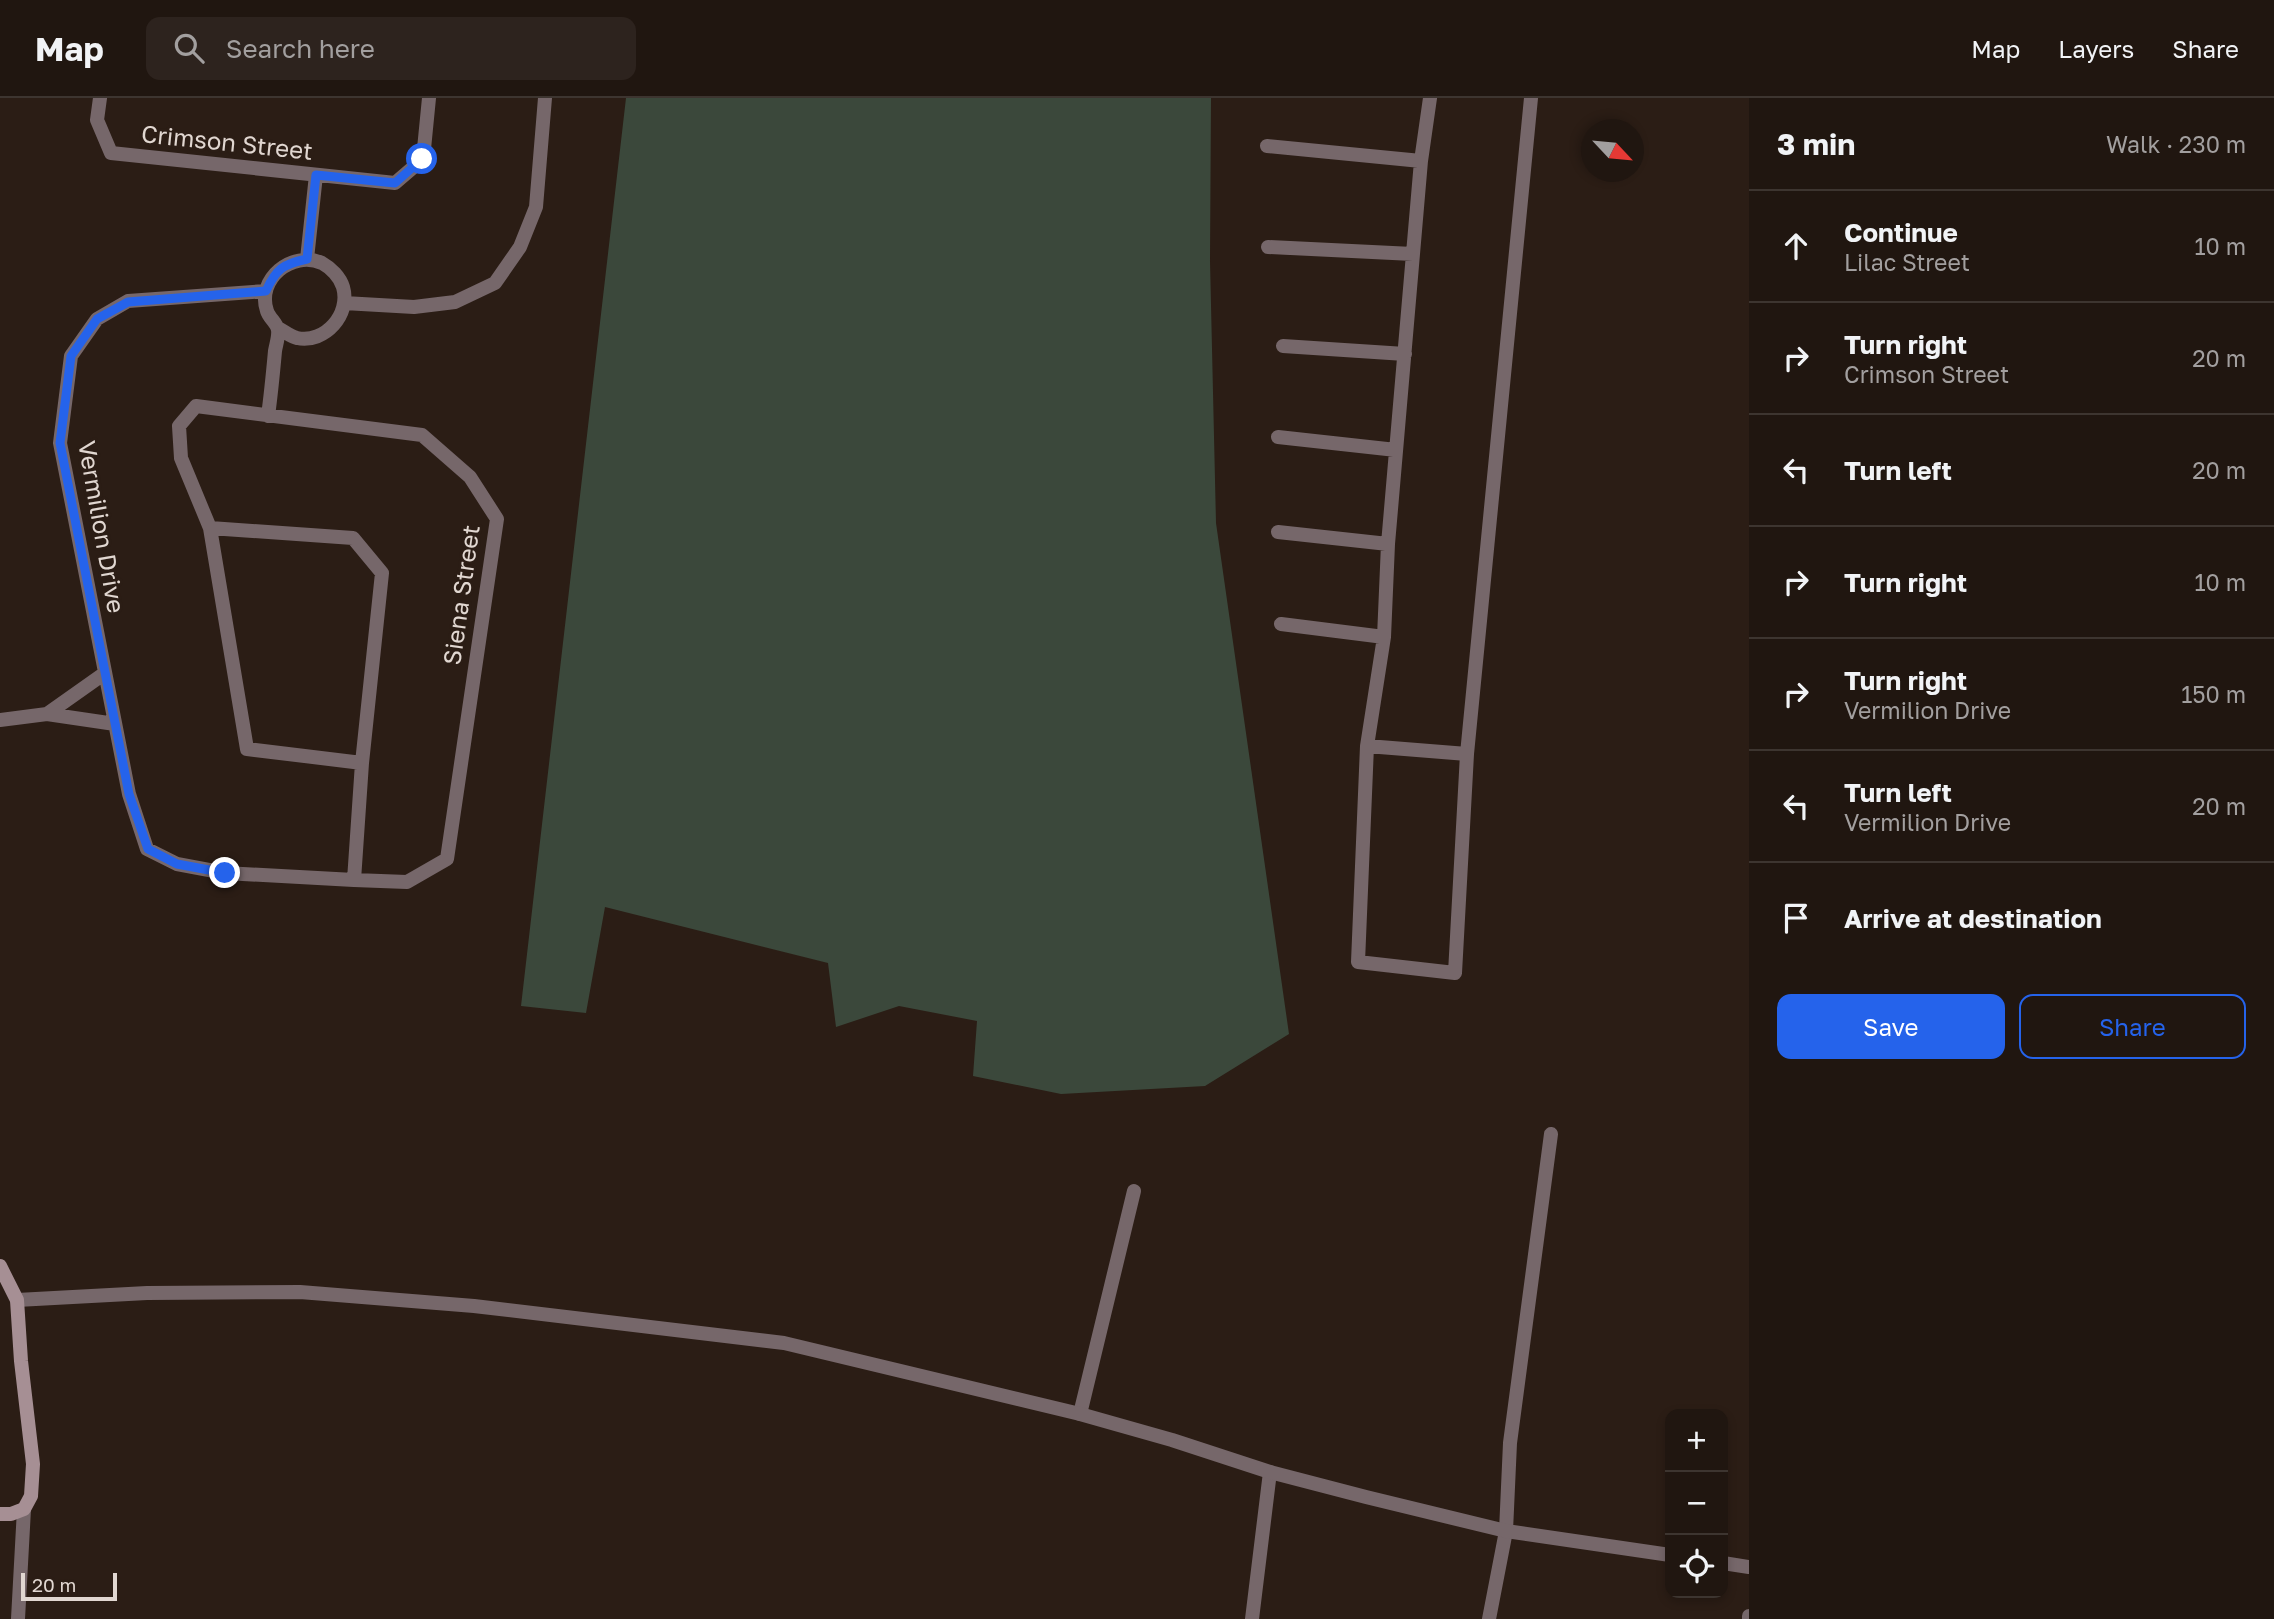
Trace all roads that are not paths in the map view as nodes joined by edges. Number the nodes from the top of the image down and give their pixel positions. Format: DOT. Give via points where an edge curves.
graph roads {
  1 [pos="100,98"];
  2 [pos="429,98"];
  3 [pos="545,98"];
  4 [pos="1430,98"];
  5 [pos="1531,98"];
  6 [pos="1268,146"];
  7 [pos="1421,161"];
  8 [pos="316,175"];
  9 [pos="1268,247"];
  10 [pos="1413,254"];
  11 [pos="307,259"];
  12 [pos="266,291"];
  13 [pos="344,303"];
  14 [pos="278,328"];
  15 [pos="1283,346"];
  16 [pos="1405,354"];
  17 [pos="268,416"];
  18 [pos="1278,437"];
  19 [pos="1396,450"];
  20 [pos="211,528"];
  21 [pos="1278,531"];
  22 [pos="1388,544"];
  23 [pos="1281,624"];
  24 [pos="1384,637"];
  25 [pos="105,673"];
  26 [pos="47,713"];
  27 [pos="0,720"];
  28 [pos="115,724"];
  29 [pos="1367,747"];
  30 [pos="1466,754"];
  31 [pos="362,763"];
  32 [pos="447,859"];
  33 [pos="354,880"];
  34 [pos="1551,1135"];
  35 [pos="1134,1191"];
  36 [pos="0,1266"];
  37 [pos="18,1300"];
  38 [pos="1080,1414"];
  39 [pos="1270,1472"];
  40 [pos="24,1509"];
  41 [pos="0,1514"];
  42 [pos="1506,1531"];
  43 [pos="1665,1554"];
  44 [pos="1728,1564"];
  45 [pos="1749,1567"];
  46 [pos="18,1619"];
  47 [pos="1252,1619"];
  48 [pos="1489,1619"];
  1 -- 8 [label="street, Crimson Street" via="97,120 111,153"];
  2 -- 8 [label="street, Crimson Street" via="422,159 395,183"];
  3 -- 13 [label="street" via="536,206 520,247 495,284 456,302 414,307"];
  4 -- 7 [label="street"];
  5 -- 30 [label="street"];
  6 -- 7 [label="street"];
  7 -- 10 [label="street"];
  8 -- 11 [label="street"];
  9 -- 10 [label="street"];
  10 -- 16 [label="street"];
  11 -- 12 [label="street" via="289,262 274,274"];
  11 -- 13 [label="street" via="335,273 343,287"];
  12 -- 14 [label="street" via="267,312"];
  12 -- 25 [label="street, Vermilion Drive" via="128,302 97,319 71,356 60,443"];
  13 -- 14 [label="street" via="336,323 319,336 297,338"];
  14 -- 17 [label="street"];
  15 -- 16 [label="street"];
  16 -- 19 [label="street"];
  17 -- 20 [label="street, Siena Street" via="196,406 179,426 181,458"];
  17 -- 32 [label="street, Siena Street" via="422,435 470,477 497,519"];
  18 -- 19 [label="street"];
  19 -- 22 [label="street"];
  20 -- 31 [label="street" via="247,749"];
  20 -- 31 [label="street" via="353,538 382,573"];
  21 -- 22 [label="street"];
  22 -- 24 [label="street"];
  23 -- 24 [label="street"];
  24 -- 29 [label="street"];
  25 -- 26 [label="street"];
  25 -- 28 [label="street, Vermilion Drive"];
  26 -- 27 [label="street"];
  26 -- 28 [label="street"];
  28 -- 33 [label="street, Vermilion Drive" via="129,794 148,849 177,864 225,873"];
  29 -- 30 [label="street"];
  29 -- 30 [label="street" via="1358,962 1455,973"];
  31 -- 33 [label="street"];
  32 -- 33 [label="street, Vermilion Drive" via="407,882"];
  34 -- 42 [label="street" via="1510,1443"];
  35 -- 38 [label="street"];
  36 -- 37 [label="main road"];
  37 -- 38 [label="street" via="300,1292 474,1306 783,1343"];
  37 -- 40 [label="main road" via="33,1464"];
  38 -- 39 [label="street"];
  39 -- 42 [label="street"];
  39 -- 47 [label="street"];
  40 -- 41 [label="main road"];
  40 -- 46 [label="street"];
  42 -- 43 [label="street"];
  42 -- 48 [label="street"];
  44 -- 45 [label="street"];
}
